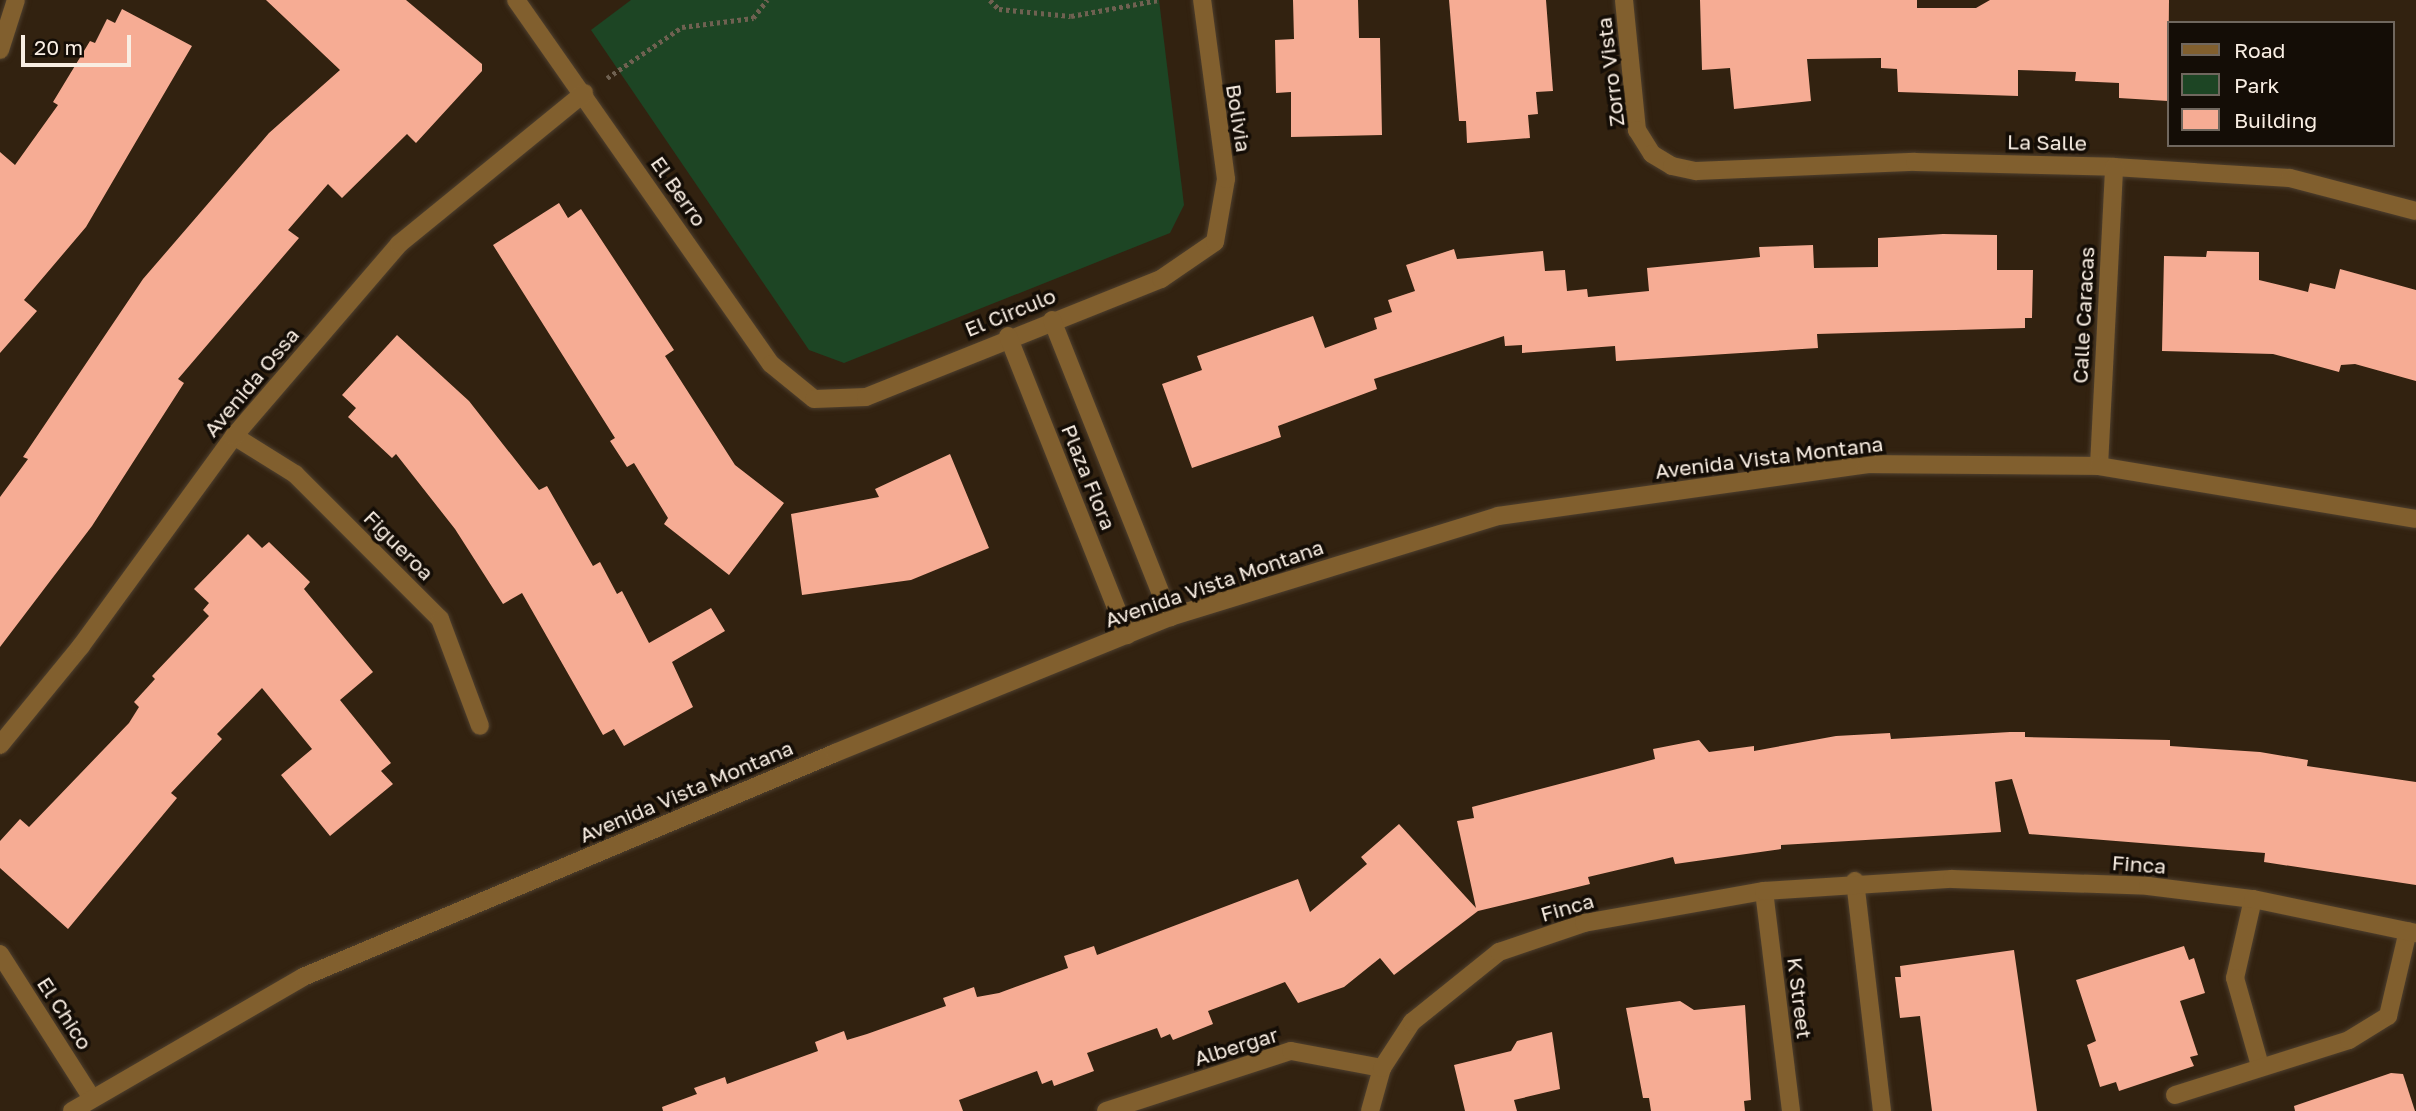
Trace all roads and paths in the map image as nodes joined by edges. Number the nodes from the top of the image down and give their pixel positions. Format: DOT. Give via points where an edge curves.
graph roads {
  1 [pos="16,0"];
  2 [pos="516,0"];
  3 [pos="767,0"];
  4 [pos="990,0"];
  5 [pos="1159,0"];
  6 [pos="1202,0"];
  7 [pos="1624,0"];
  8 [pos="0,50"];
  9 [pos="584,93"];
  10 [pos="1672,166"];
  11 [pos="2114,167"];
  12 [pos="2416,211"];
  13 [pos="1215,242"];
  14 [pos="1052,320"];
  15 [pos="1008,336"];
  16 [pos="814,399"];
  17 [pos="234,436"];
  18 [pos="2099,466"];
  19 [pos="2416,519"];
  20 [pos="1170,617"];
  21 [pos="1127,635"];
  22 [pos="480,726"];
  23 [pos="0,745"];
  24 [pos="1855,881"];
  25 [pos="1764,891"];
  26 [pos="2253,899"];
  27 [pos="2412,932"];
  28 [pos="0,954"];
  29 [pos="2260,1066"];
  30 [pos="1382,1068"];
  31 [pos="2175,1095"];
  32 [pos="91,1097"];
  33 [pos="72,1111"];
  34 [pos="1105,1111"];
  35 [pos="1370,1111"];
  36 [pos="1791,1111"];
  37 [pos="1882,1111"];
  1 -- 8 [label="street"];
  2 -- 9 [label="street, El Berro"];
  3 -- 9 [label="path" via="752,18 682,27"];
  4 -- 5 [label="path" via="999,9 1071,16"];
  6 -- 13 [label="street, Bolivia" via="1226,179"];
  7 -- 10 [label="street, Zorro Vista" via="1637,130 1652,154"];
  9 -- 16 [label="street, El Berro" via="771,364"];
  9 -- 17 [label="street, Avenida Ossa" via="399,244"];
  10 -- 11 [label="street, La Salle" via="1696,171 1915,162"];
  11 -- 12 [label="street, La Salle" via="2290,178"];
  11 -- 18 [label="street, Calle Caracas"];
  13 -- 14 [label="street, El Circulo" via="1161,279"];
  14 -- 15 [label="street, El Circulo"];
  14 -- 20 [label="street, Plaza Flora"];
  15 -- 16 [label="street, El Circulo" via="866,397"];
  15 -- 21 [label="street, Plaza Flora"];
  17 -- 22 [label="street, Figueroa" via="295,474 440,619"];
  17 -- 23 [label="street, Avenida Ossa" via="81,646"];
  18 -- 19 [label="street, Avenida Vista Montana"];
  18 -- 20 [label="street, Avenida Vista Montana" via="1866,464 1498,516"];
  20 -- 21 [label="street, Avenida Vista Montana"];
  21 -- 32 [label="street, Avenida Vista Montana" via="303,977"];
  24 -- 25 [label="street, Finca"];
  24 -- 26 [label="street, Finca" via="2148,886"];
  24 -- 37 [label="street"];
  25 -- 30 [label="street, Finca" via="1584,923 1499,952 1412,1022"];
  25 -- 36 [label="street, K Street"];
  26 -- 27 [label="street, Finca"];
  26 -- 29 [label="street" via="2235,978"];
  27 -- 29 [label="street" via="2388,1016 2349,1040"];
  28 -- 32 [label="street, El Chico"];
  29 -- 31 [label="street"];
  30 -- 34 [label="street, Albergar" via="1292,1051"];
  30 -- 35 [label="street, Finca"];
  32 -- 33 [label="street, Avenida Vista Montana"];
}
